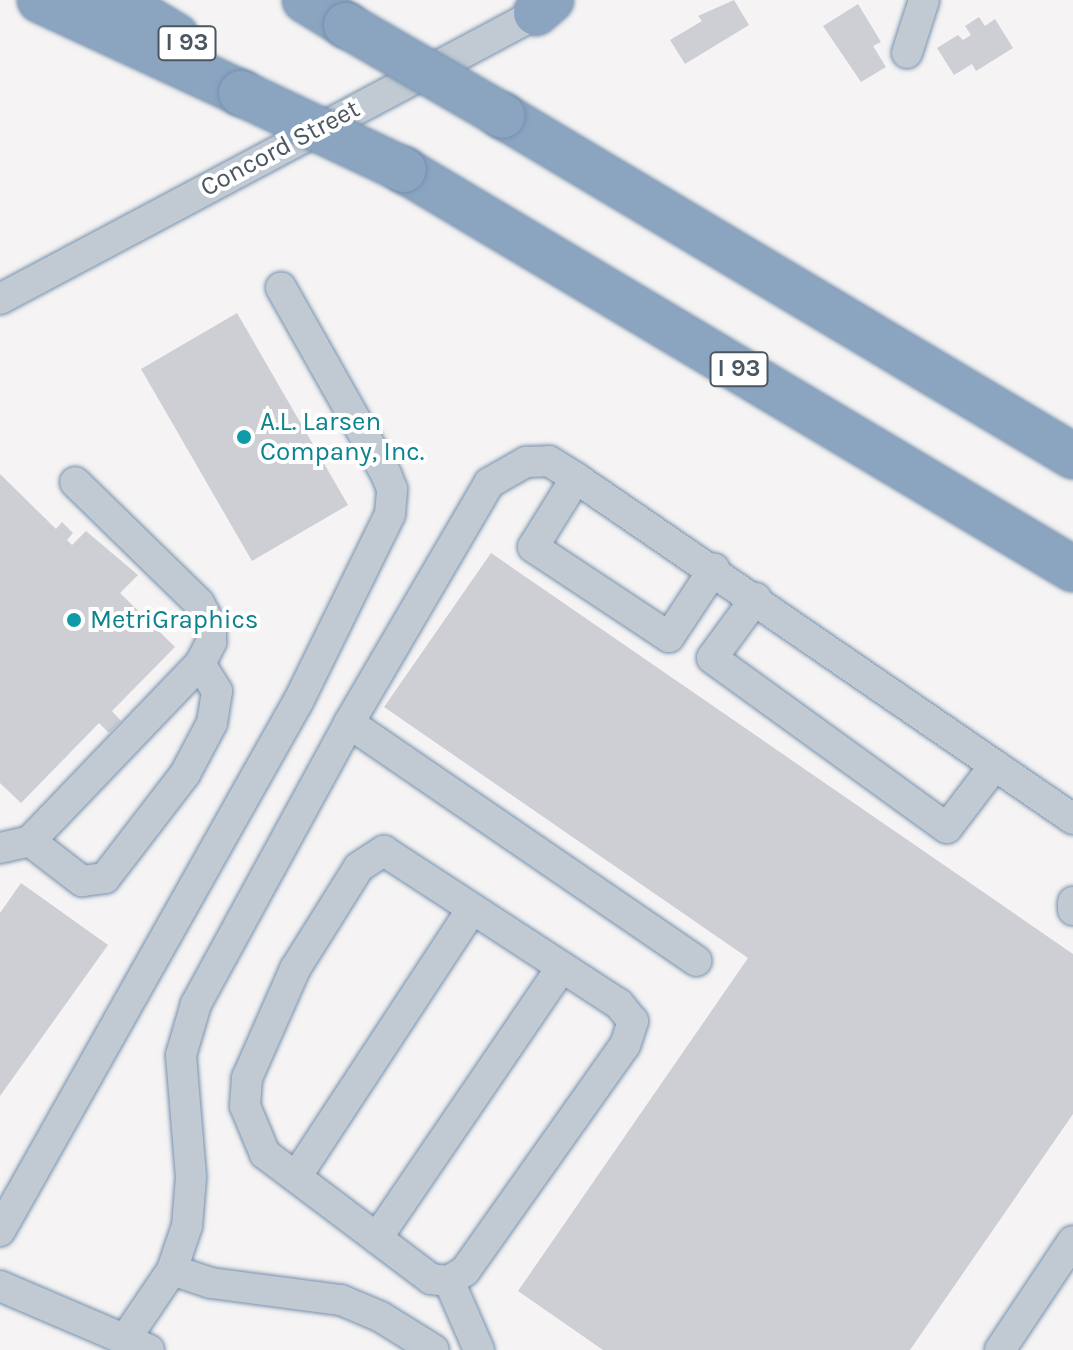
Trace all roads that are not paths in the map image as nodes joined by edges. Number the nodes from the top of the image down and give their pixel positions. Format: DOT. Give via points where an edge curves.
graph roads {
  1 [pos="40,0"];
  2 [pos="116,0"];
  3 [pos="305,0"];
  4 [pos="924,0"];
  5 [pos="550,4"];
  6 [pos="351,12"];
  7 [pos="907,53"];
  8 [pos="250,89"];
  9 [pos="281,288"];
  10 [pos="0,299"];
  11 [pos="1073,456"];
  12 [pos="576,478"];
  13 [pos="75,482"];
  14 [pos="714,569"];
  15 [pos="1073,569"];
  16 [pos="756,598"];
  17 [pos="200,664"];
  18 [pos="349,723"];
  19 [pos="995,765"];
  20 [pos="1073,819"];
  21 [pos="9,842"];
  22 [pos="1073,902"];
  23 [pos="472,909"];
  24 [pos="1073,910"];
  25 [pos="696,961"];
  26 [pos="562,967"];
  27 [pos="296,1177"];
  28 [pos="0,1231"];
  29 [pos="377,1238"];
  30 [pos="1073,1241"];
  31 [pos="172,1270"];
  32 [pos="449,1281"];
  33 [pos="0,1286"];
  34 [pos="138,1344"];
  35 [pos="434,1350"];
  36 [pos="479,1350"];
  37 [pos="1000,1350"];
  1 -- 8 [label="highway"];
  2 -- 8 [label="highway, I 93"];
  3 -- 6 [label="highway"];
  4 -- 7 [label="street"];
  5 -- 10 [label="street, Concord Street"];
  6 -- 11 [label="highway, bridge" via="503,116"];
  8 -- 15 [label="highway, I 93, bridge" via="404,170"];
  9 -- 28 [label="street" via="386,474 393,498 390,514 299,700"];
  12 -- 14 [label="street"];
  12 -- 14 [label="street" via="533,547 669,637"];
  12 -- 18 [label="street" via="549,461 526,462 489,483"];
  13 -- 17 [label="street" via="204,610 212,634"];
  14 -- 16 [label="street"];
  16 -- 19 [label="street"];
  16 -- 19 [label="street" via="712,658 947,828"];
  17 -- 21 [label="street"];
  17 -- 21 [label="street" via="217,691 212,723 185,774 109,875 96,882 82,881"];
  18 -- 25 [label="street"];
  18 -- 31 [label="street" via="208,979 187,1028 180,1074 191,1177 187,1226"];
  19 -- 20 [label="street"];
  22 -- 24 [label="street"];
  23 -- 26 [label="street"];
  23 -- 27 [label="street"];
  23 -- 27 [label="street" via="384,851 359,867 290,977 247,1078 245,1106 253,1137 265,1154"];
  26 -- 29 [label="street"];
  26 -- 32 [label="street" via="619,1004 633,1021 625,1045 465,1271"];
  27 -- 29 [label="street"];
  29 -- 32 [label="street" via="431,1279"];
  30 -- 37 [label="street"];
  31 -- 34 [label="street"];
  31 -- 35 [label="street" via="211,1283 341,1300"];
  32 -- 36 [label="street"];
  33 -- 34 [label="street"];
}
